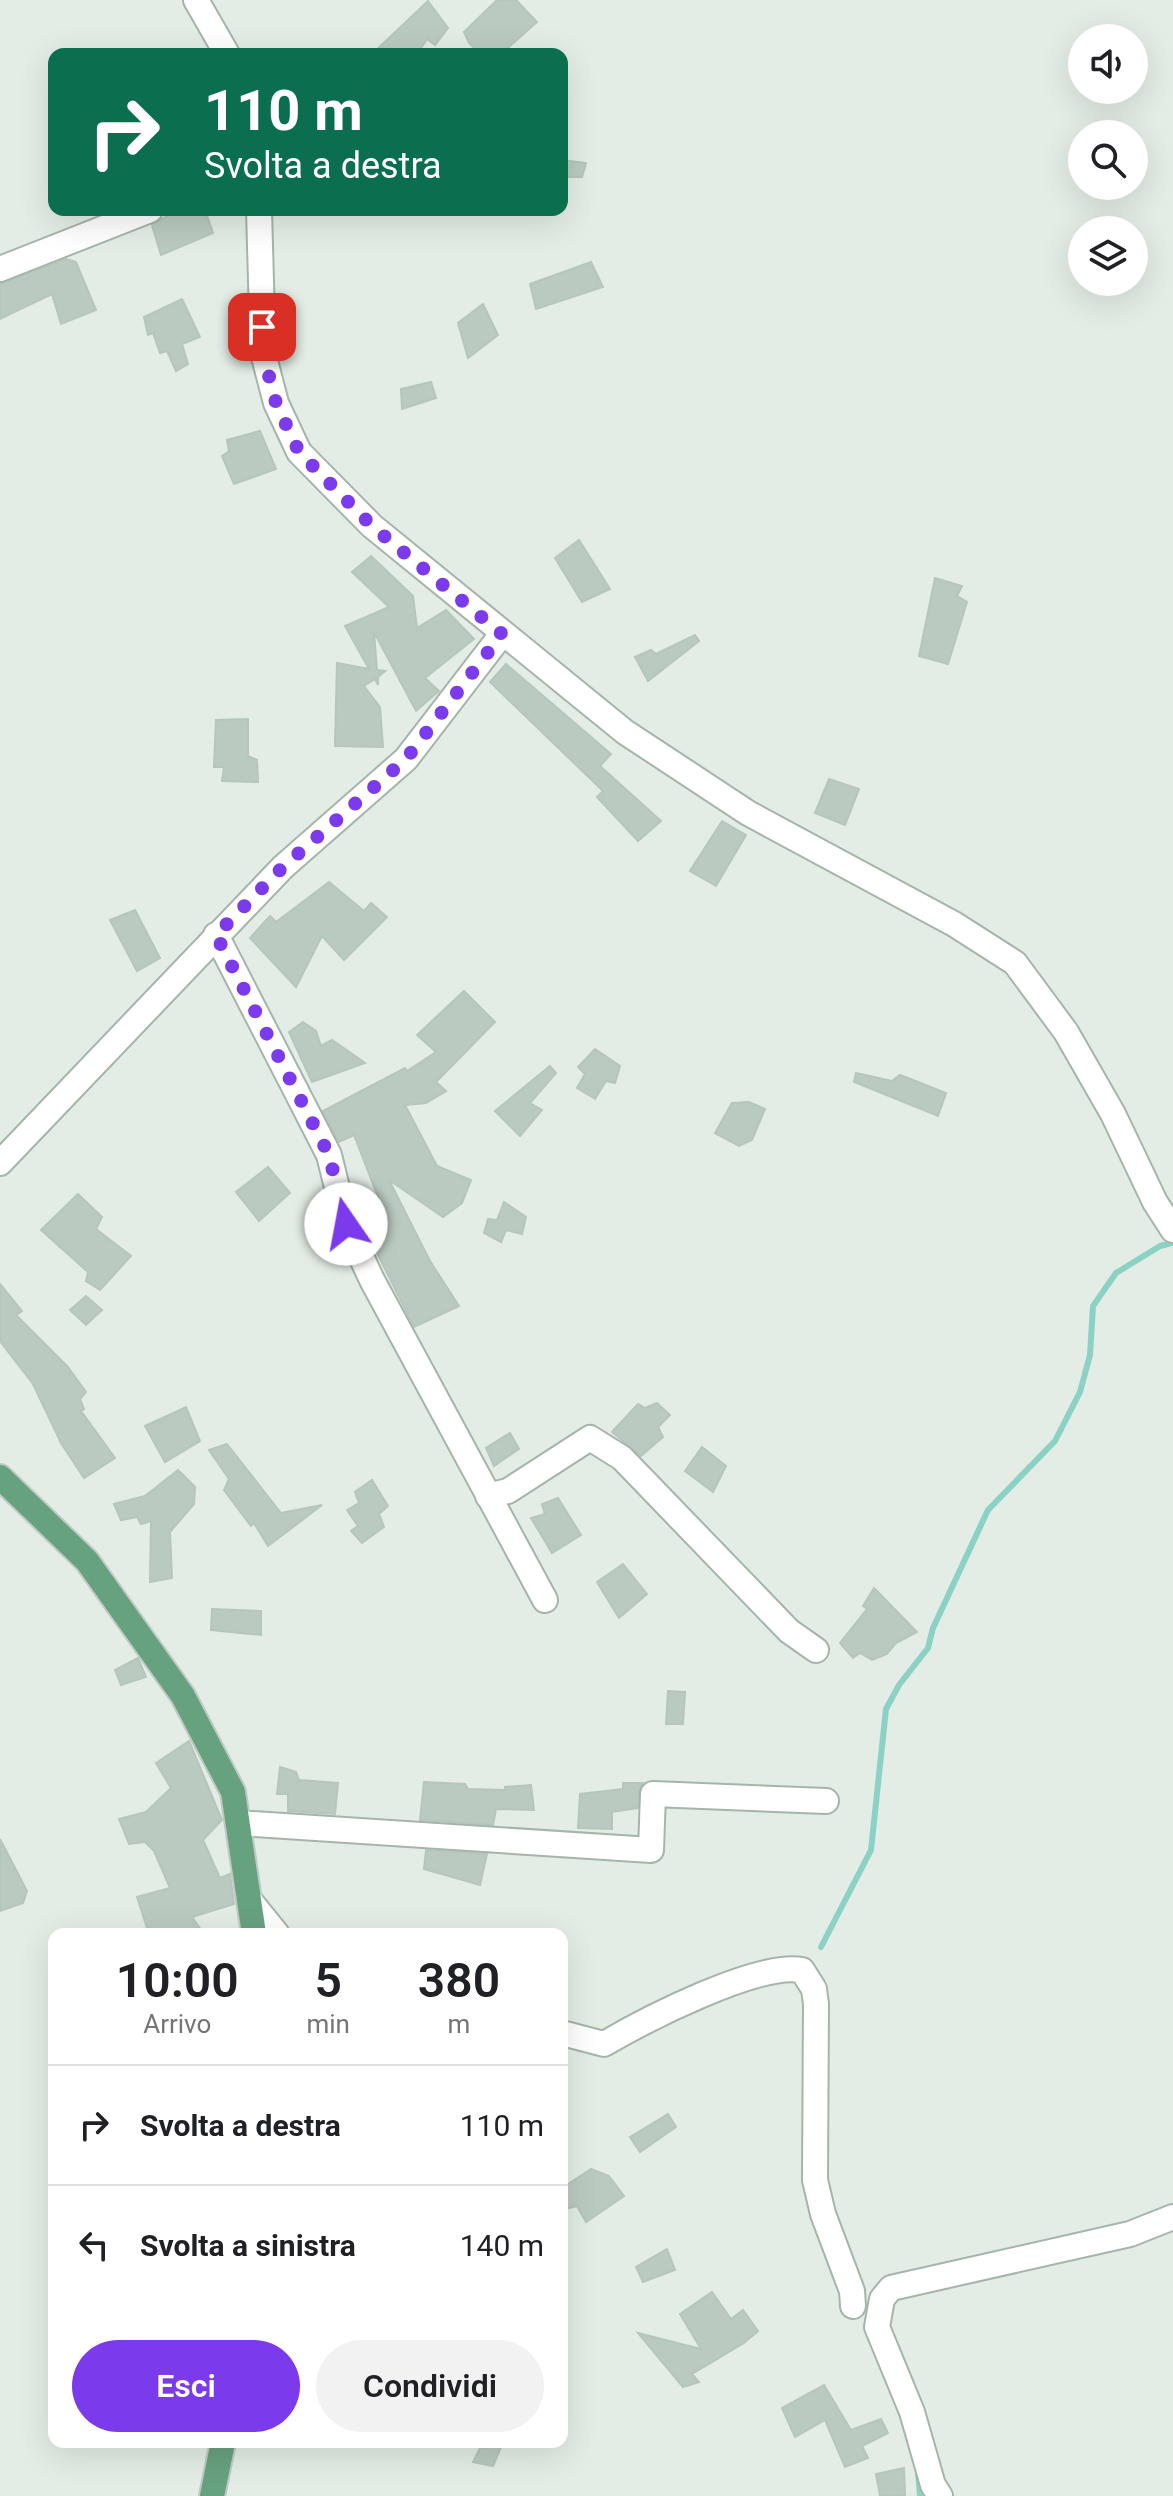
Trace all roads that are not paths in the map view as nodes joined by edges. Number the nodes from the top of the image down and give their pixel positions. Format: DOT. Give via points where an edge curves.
graph roads {
  1 [pos="196,0"];
  2 [pos="224,48"];
  3 [pos="135,216"];
  4 [pos="259,216"];
  5 [pos="0,269"];
  6 [pos="502,634"];
  7 [pos="216,935"];
  8 [pos="0,1163"];
  9 [pos="1173,1230"];
  10 [pos="0,1477"];
  11 [pos="488,1496"];
  12 [pos="545,1600"];
  13 [pos="816,1650"];
  14 [pos="826,1801"];
  15 [pos="238,1823"];
  16 [pos="251,1902"];
  17 [pos="253,1928"];
  18 [pos="272,1928"];
  19 [pos="568,2035"];
  20 [pos="1173,2217"];
  21 [pos="853,2306"];
  22 [pos="222,2448"];
  23 [pos="212,2496"];
  24 [pos="940,2496"];
  1 -- 2 [label="street"];
  3 -- 5 [label="street"];
  4 -- 6 [label="street" via="263,353 276,403 299,452 372,526"];
  6 -- 7 [label="street" via="406,759 283,867"];
  6 -- 9 [label="street" via="625,732 748,813 954,924 1015,963 1066,1032"];
  7 -- 8 [label="street"];
  7 -- 11 [label="street" via="329,1155 346,1224 372,1280"];
  10 -- 15 [label="main road" via="87,1561 183,1696 233,1792"];
  11 -- 12 [label="street"];
  11 -- 13 [label="street" via="508,1491 590,1438 601,1443 622,1458 789,1631"];
  14 -- 15 [label="street" via="653,1794 651,1850"];
  15 -- 16 [label="main road"];
  16 -- 17 [label="main road"];
  16 -- 18 [label="street"];
  19 -- 21 [label="street" via="604,2044 639,2023 745,1979 776,1969 802,1970 816,2004 815,2180"];
  20 -- 24 [label="street" via="1130,2234 891,2288 882,2299 877,2327"];
  22 -- 23 [label="main road"];
}
